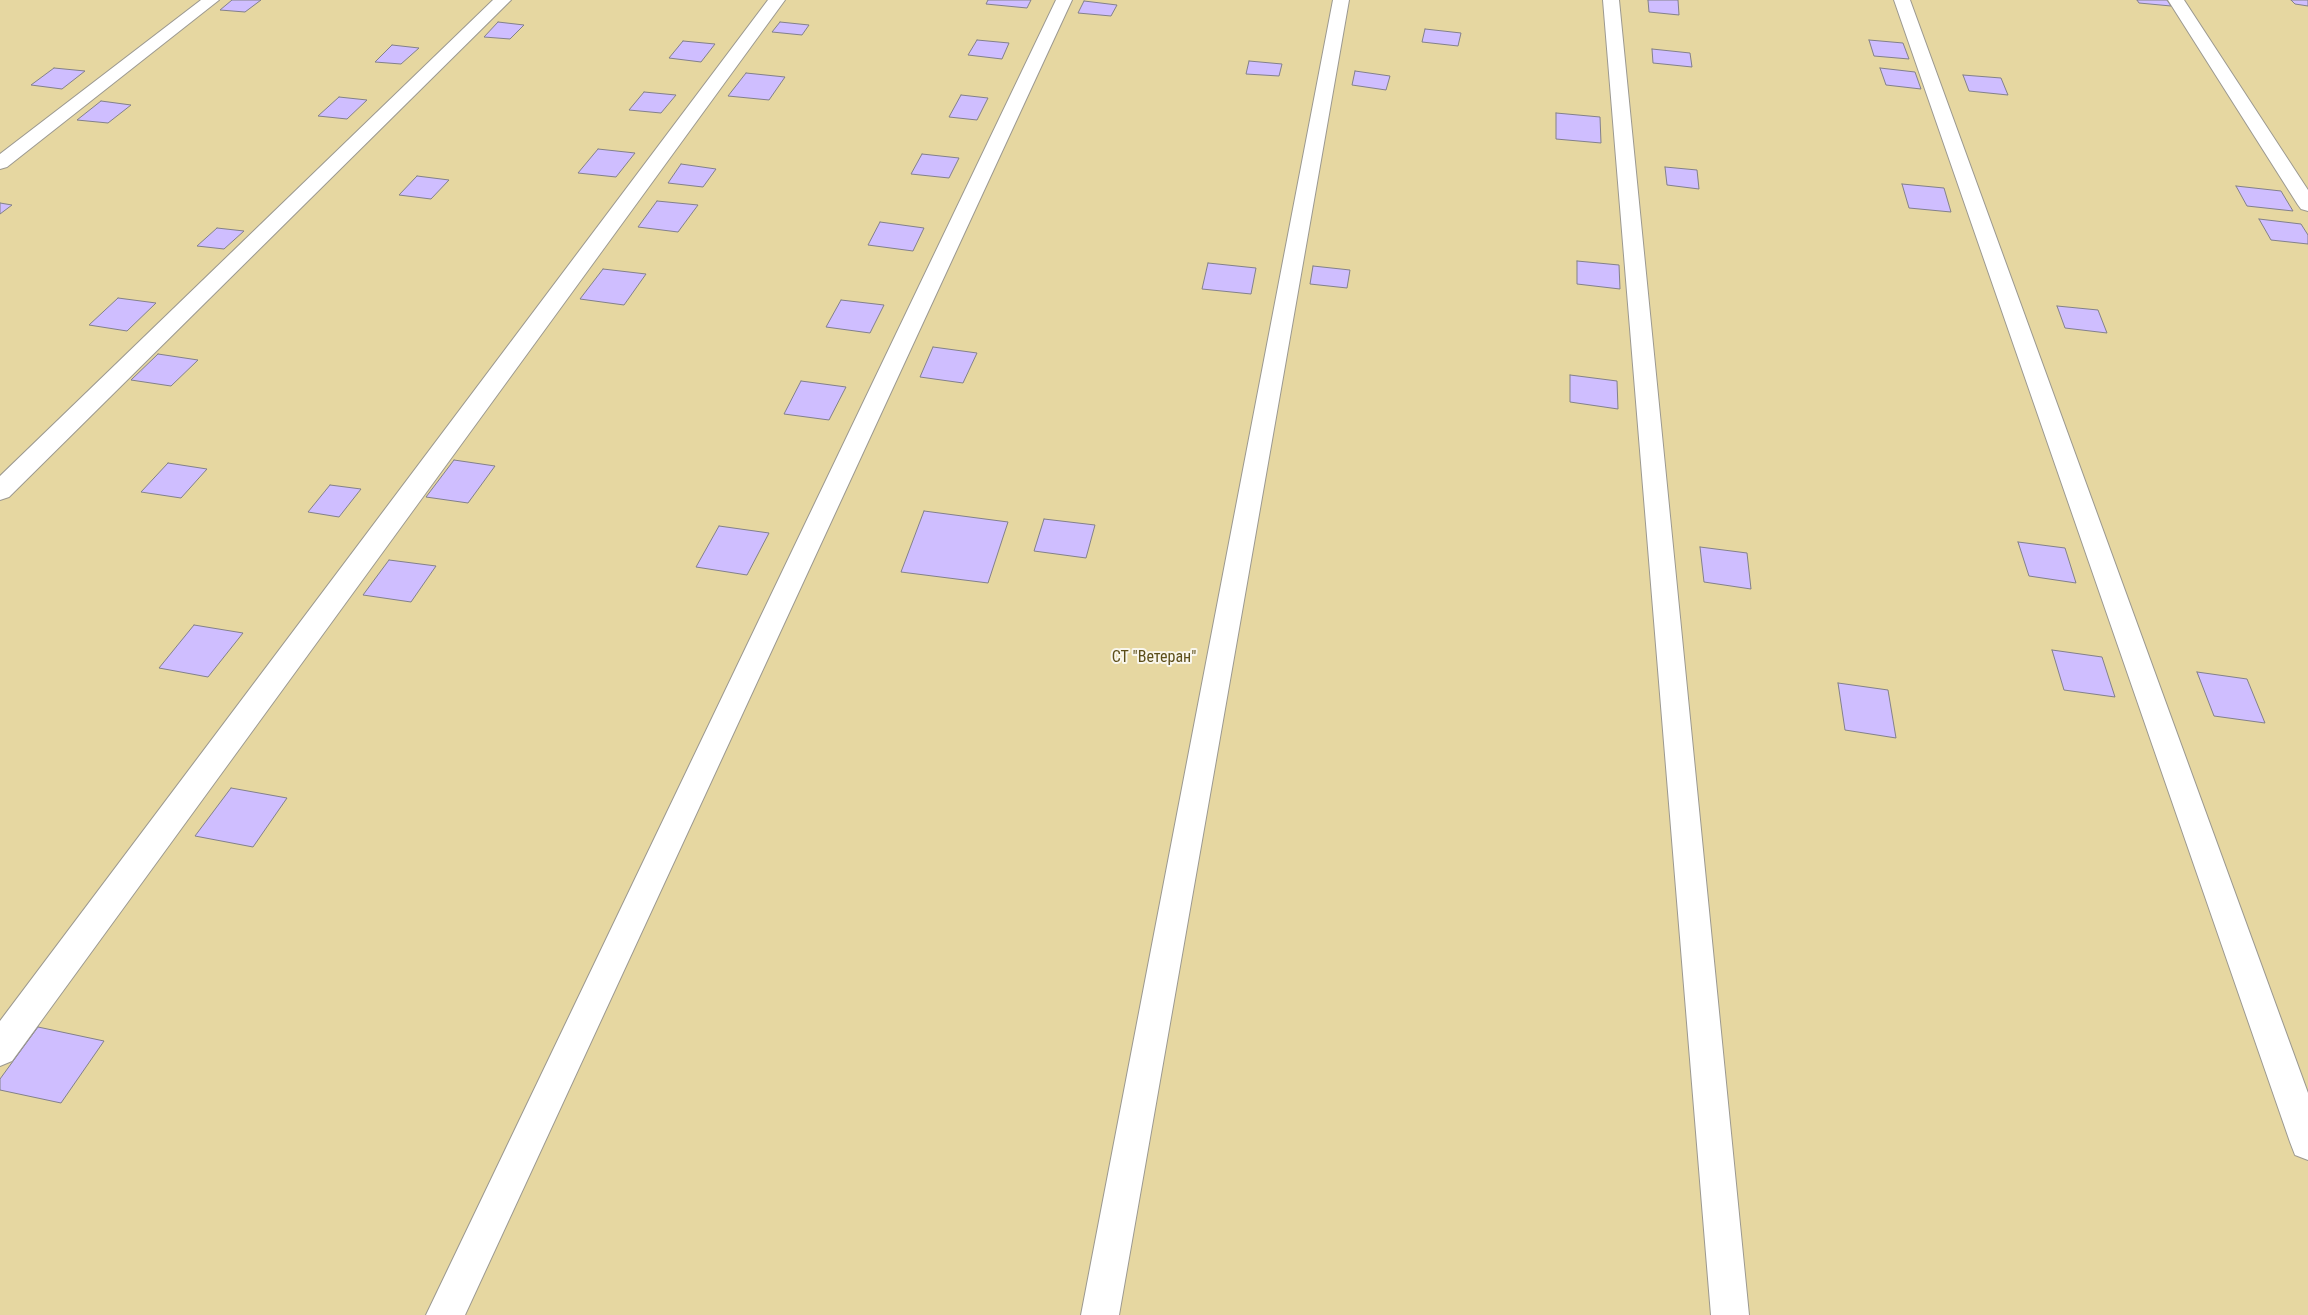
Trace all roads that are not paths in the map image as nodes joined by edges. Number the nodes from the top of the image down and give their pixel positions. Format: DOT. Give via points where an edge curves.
graph roads {
  1 [pos="211,0"];
  2 [pos="503,0"];
  3 [pos="777,0"];
  4 [pos="1064,0"];
  5 [pos="1341,0"];
  6 [pos="1611,0"];
  7 [pos="1902,0"];
  8 [pos="2176,0"];
  9 [pos="0,163"];
  10 [pos="2308,205"];
  11 [pos="0,491"];
  12 [pos="0,1049"];
  13 [pos="2308,1142"];
  14 [pos="445,1315"];
  15 [pos="1100,1315"];
  16 [pos="1730,1315"];
  1 -- 9 [label="lane"];
  2 -- 11 [label="lane"];
  3 -- 12 [label="lane"];
  4 -- 14 [label="lane"];
  5 -- 15 [label="lane"];
  6 -- 16 [label="lane"];
  7 -- 13 [label="lane"];
  8 -- 10 [label="lane"];
}
